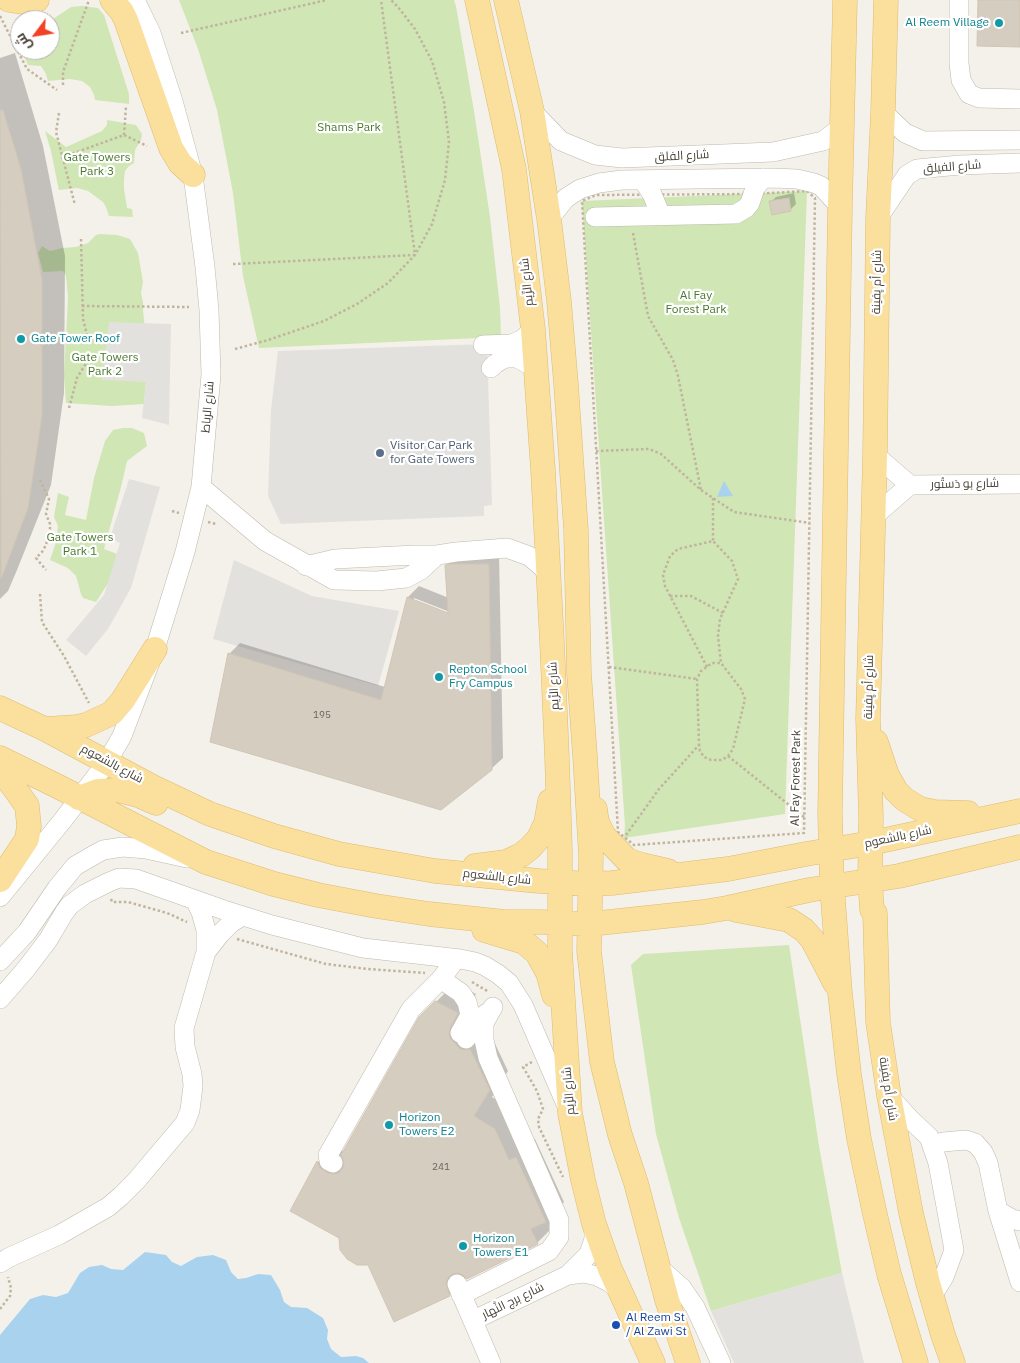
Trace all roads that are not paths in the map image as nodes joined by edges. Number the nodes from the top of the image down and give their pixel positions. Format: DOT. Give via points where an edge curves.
graph roads {
  1 [pos="8,0"];
  2 [pos="37,0"];
  3 [pos="112,0"];
  4 [pos="135,0"];
  5 [pos="477,0"];
  6 [pos="506,0"];
  7 [pos="845,0"];
  8 [pos="886,0"];
  9 [pos="959,0"];
  10 [pos="0,4"];
  11 [pos="1020,99"];
  12 [pos="532,111"];
  13 [pos="884,112"];
  14 [pos="842,127"];
  15 [pos="1020,140"];
  16 [pos="960,141"];
  17 [pos="773,152"];
  18 [pos="622,158"];
  19 [pos="1020,163"];
  20 [pos="960,165"];
  21 [pos="193,175"];
  22 [pos="768,178"];
  23 [pos="622,180"];
  24 [pos="647,187"];
  25 [pos="840,207"];
  26 [pos="661,216"];
  27 [pos="595,217"];
  28 [pos="878,218"];
  29 [pos="549,219"];
  30 [pos="532,329"];
  31 [pos="483,345"];
  32 [pos="491,368"];
  33 [pos="536,371"];
  34 [pos="875,455"];
  35 [pos="1020,484"];
  36 [pos="910,485"];
  37 [pos="201,487"];
  38 [pos="873,517"];
  39 [pos="549,575"];
  40 [pos="155,649"];
  41 [pos="0,708"];
  42 [pos="868,719"];
  43 [pos="45,729"];
  44 [pos="585,756"];
  45 [pos="0,758"];
  46 [pos="557,758"];
  47 [pos="107,762"];
  48 [pos="0,771"];
  49 [pos="79,798"];
  50 [pos="1011,812"];
  51 [pos="871,843"];
  52 [pos="1020,847"];
  53 [pos="830,850"];
  54 [pos="339,854"];
  55 [pos="206,862"];
  56 [pos="435,871"];
  57 [pos="686,875"];
  58 [pos="0,880"];
  59 [pos="870,880"];
  60 [pos="560,882"];
  61 [pos="590,884"];
  62 [pos="832,886"];
  63 [pos="0,897"];
  64 [pos="196,900"];
  65 [pos="727,908"];
  66 [pos="429,914"];
  67 [pos="242,916"];
  68 [pos="559,922"];
  69 [pos="590,924"];
  70 [pos="48,940"];
  71 [pos="206,952"];
  72 [pos="455,960"];
  73 [pos="0,961"];
  74 [pos="0,970"];
  75 [pos="442,979"];
  76 [pos="840,993"];
  77 [pos="519,998"];
  78 [pos="0,999"];
  79 [pos="493,1007"];
  80 [pos="566,1040"];
  81 [pos="889,1096"];
  82 [pos="570,1113"];
  83 [pos="932,1146"];
  84 [pos="333,1163"];
  85 [pos="998,1211"];
  86 [pos="1020,1221"];
  87 [pos="594,1224"];
  88 [pos="658,1266"];
  89 [pos="2,1267"];
  90 [pos="568,1275"];
  91 [pos="1020,1282"];
  92 [pos="620,1290"];
  93 [pos="932,1296"];
  94 [pos="474,1320"];
  95 [pos="492,1363"];
  96 [pos="653,1363"];
  97 [pos="688,1363"];
  98 [pos="721,1363"];
  99 [pos="916,1363"];
  100 [pos="953,1363"];
  1 -- 2 [label="main road"];
  1 -- 10 [label="main road"];
  3 -- 21 [label="main road" via="126,20 172,148 180,163"];
  4 -- 21 [label="street, شارع الرباط" via="151,33"];
  5 -- 30 [label="main road, شارع الرِّيم" via="514,169"];
  6 -- 12 [label="main road, شارع الرِّيم"];
  7 -- 14 [label="main road"];
  8 -- 13 [label="main road, شارع أم يِفينة"];
  9 -- 11 [label="street" via="959,63 961,80 969,94 979,98"];
  12 -- 18 [label="street, شارع الفلق" via="561,141 595,155"];
  12 -- 29 [label="main road, شارع الرِّيم"];
  13 -- 16 [label="street, شارع الفيلق" via="905,133 923,141"];
  13 -- 28 [label="main road, شارع أم يِفينة"];
  14 -- 17 [label="street, شارع الفلق" via="823,141"];
  14 -- 25 [label="main road"];
  15 -- 16 [label="street, شارع الفيلق"];
  16 -- 20 [label="street" via="954,153"];
  17 -- 18 [label="street, شارع الفلق"];
  17 -- 22 [label="street" via="778,168"];
  18 -- 23 [label="street" via="616,168"];
  19 -- 20 [label="street, شارع الفيلق"];
  20 -- 28 [label="street, شارع الفيلق" via="928,167 912,172"];
  21 -- 37 [label="street, شارع الرباط" via="209,310 211,375"];
  22 -- 24 [label="street, شارع الفلق"];
  22 -- 25 [label="street, شارع الفلق" via="814,183"];
  22 -- 26 [label="street" via="755,188 746,208 736,214"];
  23 -- 24 [label="street, شارع الفلق"];
  23 -- 29 [label="street, شارع الفلق" via="580,189 566,198"];
  24 -- 26 [label="street"];
  25 -- 53 [label="main road"];
  26 -- 27 [label="street"];
  28 -- 34 [label="main road, شارع أم يِفينة"];
  29 -- 44 [label="main road, شارع الرِّيم" via="567,393"];
  30 -- 31 [label="street" via="523,339 512,344"];
  30 -- 33 [label="main road, شارع الرِّيم"];
  32 -- 33 [label="street" via="503,359 517,358"];
  33 -- 39 [label="main road, شارع الرِّيم"];
  34 -- 36 [label="street"];
  34 -- 38 [label="main road, شارع أم يِفينة"];
  35 -- 36 [label="street, شارع بو دَستُور"];
  36 -- 38 [label="street"];
  37 -- 39 [label="street" via="265,541 306,566 335,559 437,555 507,548 529,556"];
  37 -- 40 [label="street, شارع الرباط"];
  38 -- 42 [label="main road, شارع أم يِفينة"];
  39 -- 46 [label="main road, شارع الرِّيم"];
  40 -- 43 [label="main road" via="112,713 86,725"];
  40 -- 47 [label="street, شارع الرباط" via="124,731"];
  41 -- 43 [label="main road, شارع بالشعوم"];
  42 -- 50 [label="main road" via="887,775 904,799 920,809 935,812"];
  42 -- 51 [label="main road, شارع أم يِفينة"];
  43 -- 47 [label="main road, شارع بالشعوم"];
  44 -- 57 [label="main road" via="597,822 604,836 627,860"];
  44 -- 61 [label="main road, شارع الرِّيم"];
  45 -- 49 [label="main road"];
  46 -- 56 [label="main road" via="546,823 530,848 506,862"];
  46 -- 60 [label="main road, شارع الرِّيم"];
  47 -- 49 [label="street, شارع الرباط"];
  47 -- 54 [label="main road, شارع بالشعوم" via="210,814"];
  48 -- 58 [label="main road" via="27,806 29,826 27,839"];
  49 -- 54 [label="main road" via="98,791 128,792 258,847 298,855"];
  49 -- 55 [label="main road"];
  49 -- 63 [label="street, شارع الرباط"];
  50 -- 51 [label="main road, شارع بالشعوم"];
  51 -- 53 [label="main road, شارع بالشعوم"];
  51 -- 59 [label="main road, شارع أم يِفينة"];
  52 -- 59 [label="main road"];
  53 -- 57 [label="main road, شارع بالشعوم"];
  53 -- 62 [label="main road"];
  54 -- 56 [label="main road, شارع بالشعوم"];
  55 -- 66 [label="main road" via="318,895"];
  55 -- 73 [label="street" via="146,849 123,847 103,850 75,866 27,932"];
  56 -- 60 [label="main road, شارع بالشعوم"];
  57 -- 61 [label="main road, شارع بالشعوم"];
  59 -- 62 [label="main road"];
  59 -- 81 [label="main road, شارع أم يِفينة" via="872,910 875,913 878,1022"];
  60 -- 61 [label="main road, شارع بالشعوم"];
  60 -- 68 [label="main road, شارع الرِّيم"];
  61 -- 69 [label="main road, شارع الرِّيم"];
  62 -- 65 [label="main road"];
  62 -- 76 [label="main road"];
  64 -- 67 [label="street"];
  64 -- 70 [label="street" via="136,879 119,878 70,905"];
  64 -- 71 [label="street" via="203,921"];
  65 -- 69 [label="main road"];
  65 -- 76 [label="main road" via="789,920 804,930"];
  66 -- 68 [label="main road" via="504,922"];
  66 -- 80 [label="main road" via="524,942 537,953 548,973"];
  67 -- 71 [label="street" via="220,934"];
  67 -- 72 [label="street" via="363,948"];
  68 -- 69 [label="main road"];
  68 -- 80 [label="main road, شارع الرِّيم"];
  69 -- 88 [label="main road, شارع الرِّيم" via="589,951 602,1062"];
  70 -- 74 [label="street"];
  70 -- 78 [label="street"];
  71 -- 89 [label="street" via="184,1028 184,1047 193,1086 185,1122 136,1182 108,1207 10,1257"];
  72 -- 75 [label="street"];
  72 -- 77 [label="street" via="485,966 509,983"];
  75 -- 79 [label="street" via="461,993 467,1002 470,1015 462,1036"];
  75 -- 84 [label="street" via="411,1010 328,1155"];
  76 -- 99 [label="main road" via="859,1139 889,1274"];
  77 -- 79 [label="street"];
  77 -- 82 [label="street"];
  79 -- 94 [label="street" via="484,1023 488,1058 559,1220 559,1237 549,1251 459,1289"];
  80 -- 82 [label="main road, شارع الرِّيم"];
  81 -- 83 [label="street" via="929,1137"];
  81 -- 93 [label="main road, شارع أم يِفينة" via="911,1213"];
  82 -- 87 [label="main road, شارع الرِّيم"];
  83 -- 85 [label="street" via="966,1140 975,1143 988,1164"];
  83 -- 93 [label="street" via="954,1250 944,1277"];
  85 -- 86 [label="street"];
  85 -- 91 [label="street"];
  87 -- 90 [label="street, شارع برج النَّهار" via="589,1254"];
  87 -- 92 [label="main road, شارع الرِّيم"];
  88 -- 97 [label="main road, شارع الرِّيم"];
  88 -- 98 [label="street" via="688,1297"];
  90 -- 92 [label="street, شارع برج النَّهار" via="584,1273 597,1276"];
  90 -- 94 [label="street, شارع برج النَّهار"];
  92 -- 96 [label="main road, شارع الرِّيم"];
  93 -- 100 [label="main road, شارع أم يِفينة"];
  94 -- 95 [label="street, شارع برج النَّهار"];
}
